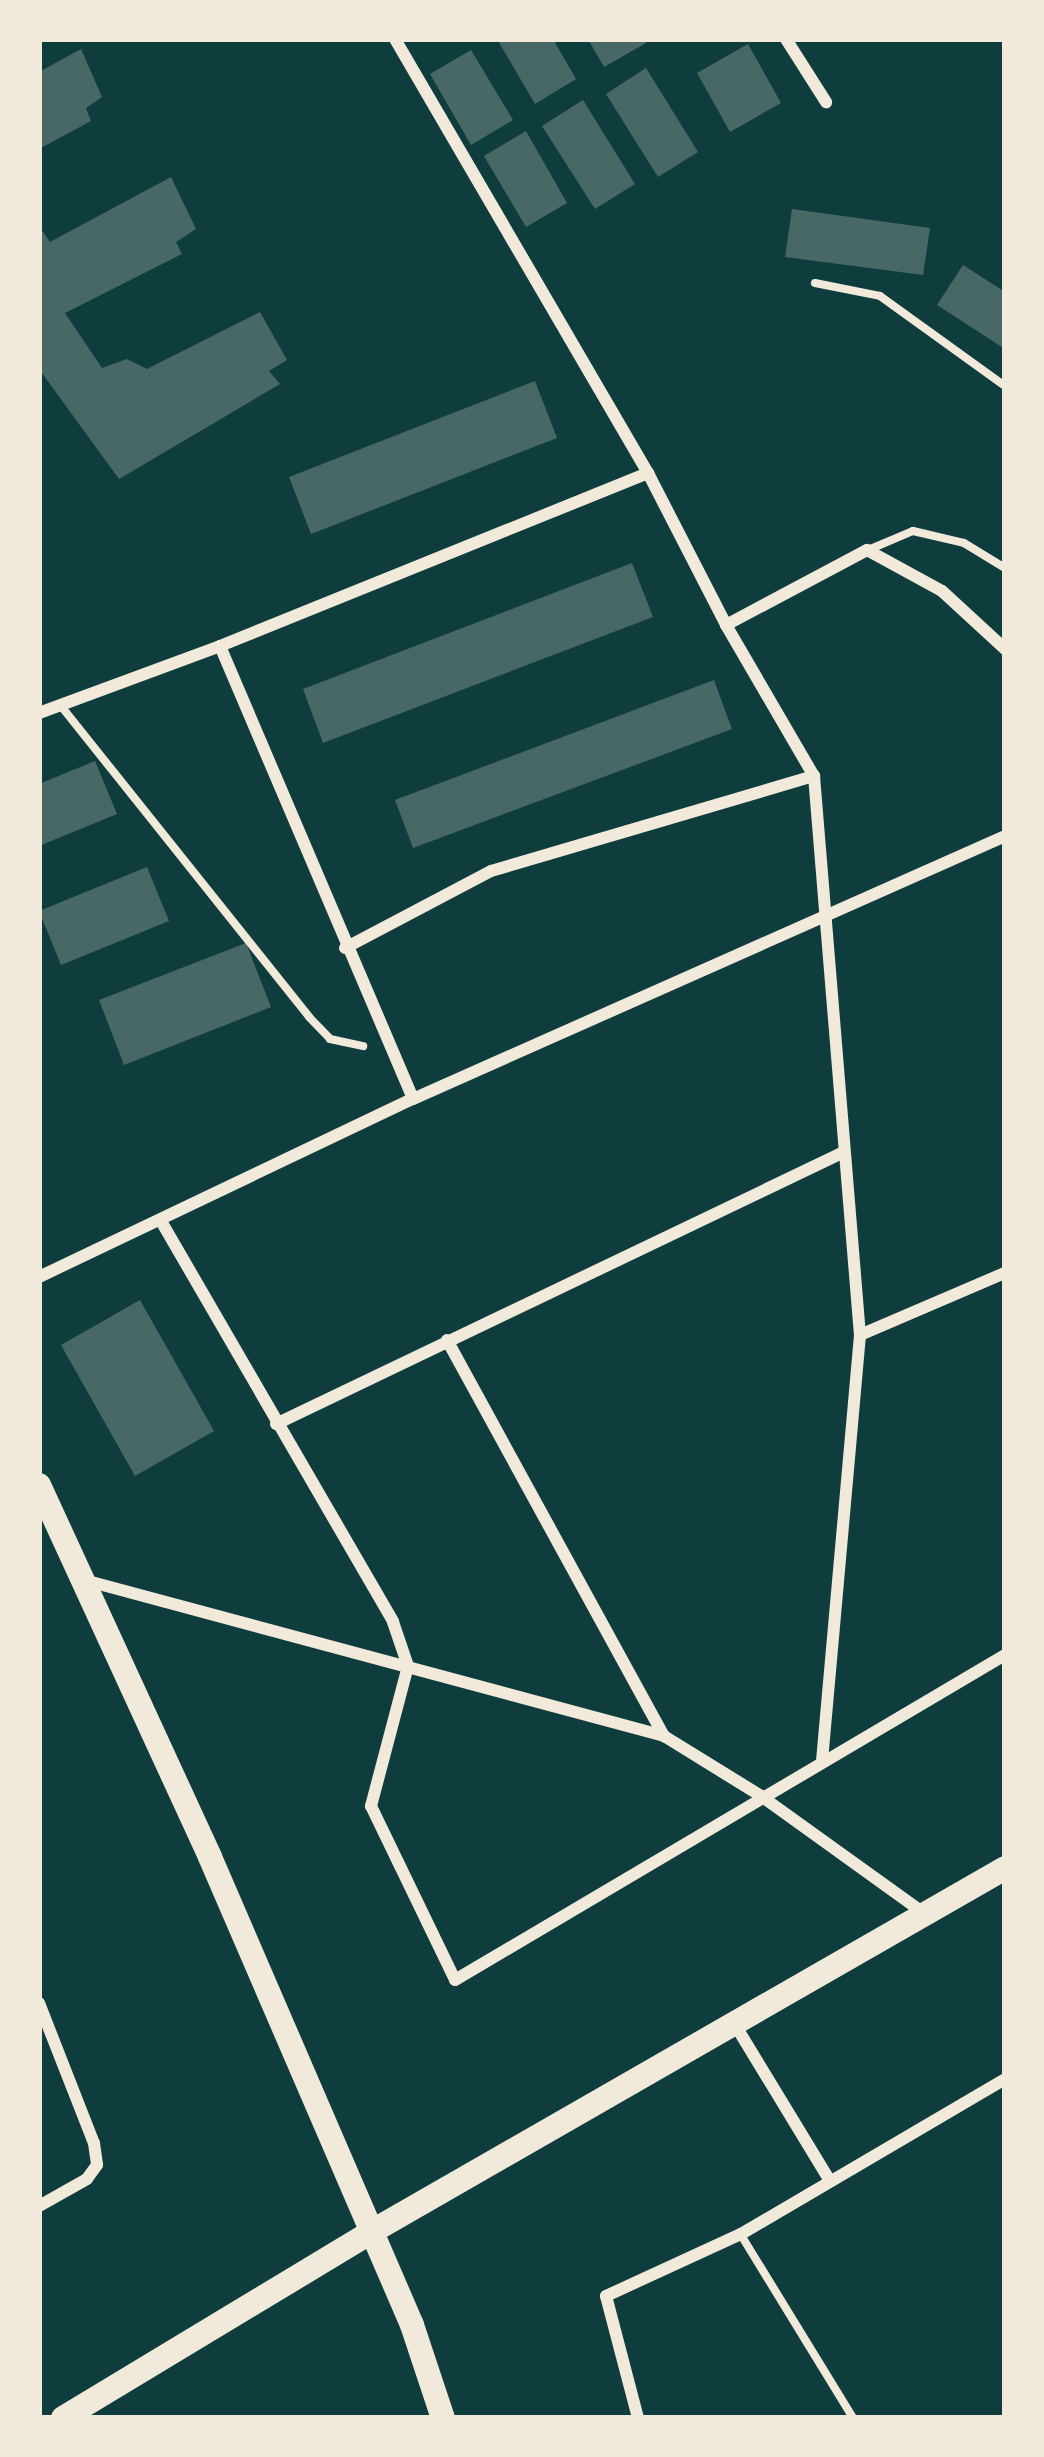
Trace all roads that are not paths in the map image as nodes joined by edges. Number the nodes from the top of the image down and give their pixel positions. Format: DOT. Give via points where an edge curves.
graph roads {
  1 [pos="394,39"];
  2 [pos="786,39"];
  3 [pos="826,102"];
  4 [pos="815,283"];
  5 [pos="1005,386"];
  6 [pos="648,472"];
  7 [pos="867,550"];
  8 [pos="1005,568"];
  9 [pos="726,625"];
  10 [pos="220,646"];
  11 [pos="1005,649"];
  12 [pos="60,705"];
  13 [pos="39,713"];
  14 [pos="814,776"];
  15 [pos="1005,836"];
  16 [pos="825,912"];
  17 [pos="345,948"];
  18 [pos="364,1046"];
  19 [pos="413,1099"];
  20 [pos="842,1154"];
  21 [pos="160,1221"];
  22 [pos="1005,1273"];
  23 [pos="39,1277"];
  24 [pos="860,1336"];
  25 [pos="446,1340"];
  26 [pos="276,1424"];
  27 [pos="39,1485"];
  28 [pos="50,1534"];
  29 [pos="83,1579"];
  30 [pos="1005,1655"];
  31 [pos="408,1666"];
  32 [pos="664,1736"];
  33 [pos="822,1760"];
  34 [pos="761,1796"];
  35 [pos="1005,1868"];
  36 [pos="924,1913"];
  37 [pos="39,2003"];
  38 [pos="734,2023"];
  39 [pos="1005,2079"];
  40 [pos="830,2181"];
  41 [pos="39,2206"];
  42 [pos="371,2232"];
  43 [pos="741,2234"];
  44 [pos="63,2418"];
  45 [pos="443,2418"];
  46 [pos="638,2418"];
  47 [pos="854,2418"];
  1 -- 6 [label="street"];
  2 -- 3 [label="street"];
  4 -- 5 [label="lane" via="880,296"];
  6 -- 9 [label="street"];
  6 -- 10 [label="street"];
  7 -- 8 [label="lane" via="913,531 964,544"];
  7 -- 9 [label="street"];
  7 -- 11 [label="street" via="942,591"];
  9 -- 14 [label="street"];
  10 -- 12 [label="street"];
  10 -- 17 [label="street"];
  12 -- 13 [label="street"];
  12 -- 18 [label="lane" via="309,1017 330,1039"];
  14 -- 16 [label="street"];
  14 -- 17 [label="street" via="491,872"];
  15 -- 16 [label="street"];
  16 -- 19 [label="street"];
  16 -- 20 [label="street"];
  17 -- 19 [label="street"];
  19 -- 21 [label="street"];
  20 -- 24 [label="street"];
  20 -- 25 [label="street"];
  21 -- 23 [label="street"];
  21 -- 26 [label="street"];
  22 -- 24 [label="street"];
  24 -- 33 [label="street"];
  25 -- 26 [label="street"];
  25 -- 32 [label="street"];
  26 -- 31 [label="street" via="393,1622"];
  27 -- 28 [label="main road"];
  28 -- 29 [label="main road"];
  29 -- 31 [label="street"];
  29 -- 42 [label="main road"];
  30 -- 33 [label="street"];
  31 -- 32 [label="street"];
  31 -- 34 [label="street" via="371,1806 454,1980"];
  32 -- 34 [label="street"];
  33 -- 34 [label="street"];
  34 -- 36 [label="street"];
  35 -- 36 [label="main road"];
  36 -- 38 [label="main road"];
  37 -- 41 [label="street" via="97,2164"];
  38 -- 40 [label="street"];
  38 -- 42 [label="main road"];
  39 -- 40 [label="street"];
  40 -- 43 [label="street"];
  42 -- 44 [label="main road"];
  42 -- 45 [label="main road"];
  43 -- 46 [label="street" via="606,2296"];
  43 -- 47 [label="lane"];
}
